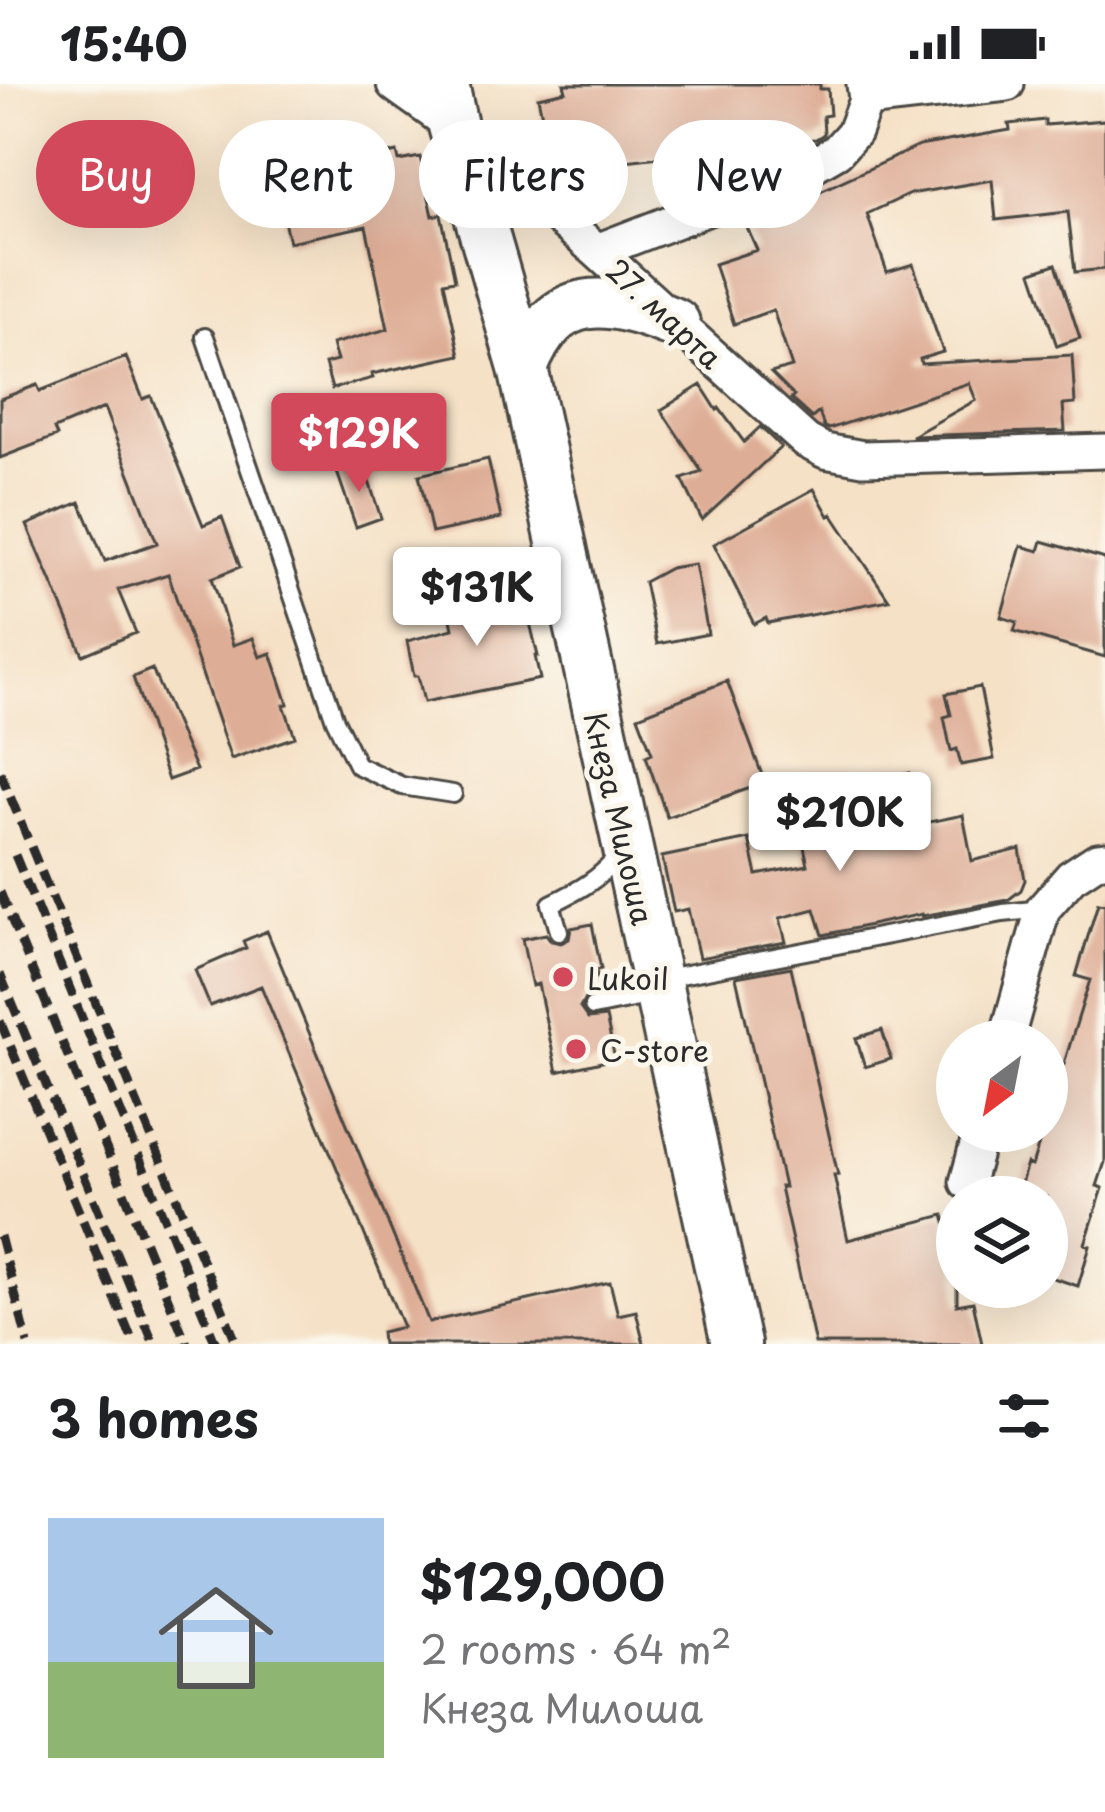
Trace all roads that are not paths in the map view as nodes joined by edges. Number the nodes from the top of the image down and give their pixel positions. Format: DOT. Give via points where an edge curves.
graph roads {
  1 [pos="394,84"];
  2 [pos="1006,84"];
  3 [pos="865,92"];
  4 [pos="448,105"];
  5 [pos="597,250"];
  6 [pos="675,323"];
  7 [pos="205,338"];
  8 [pos="523,368"];
  9 [pos="1105,451"];
  10 [pos="452,794"];
  11 [pos="626,844"];
  12 [pos="1105,860"];
  13 [pos="1043,909"];
  14 [pos="559,931"];
  15 [pos="658,987"];
  16 [pos="593,1007"];
  17 [pos="1012,1020"];
  18 [pos="736,1344"];
  1 -- 4 [label="street, 27. марта"];
  2 -- 3 [label="street"];
  3 -- 5 [label="street" via="854,132 837,151"];
  4 -- 5 [label="street, 27. марта"];
  4 -- 8 [label="main road, Кнеза Милоша"];
  5 -- 6 [label="street, 27. марта"];
  6 -- 8 [label="main road" via="619,304 580,305 549,326"];
  6 -- 9 [label="street, 27. марта" via="788,428 825,451 862,458"];
  7 -- 10 [label="lane" via="357,765 402,786"];
  8 -- 11 [label="main road, Кнеза Милоша"];
  11 -- 14 [label="lane" via="606,871 551,904"];
  11 -- 15 [label="main road, Кнеза Милоша"];
  12 -- 13 [label="street" via="1071,877"];
  13 -- 15 [label="lane"];
  13 -- 17 [label="street"];
  15 -- 16 [label="lane"];
  15 -- 18 [label="main road, Кнеза Милоша"];
}
